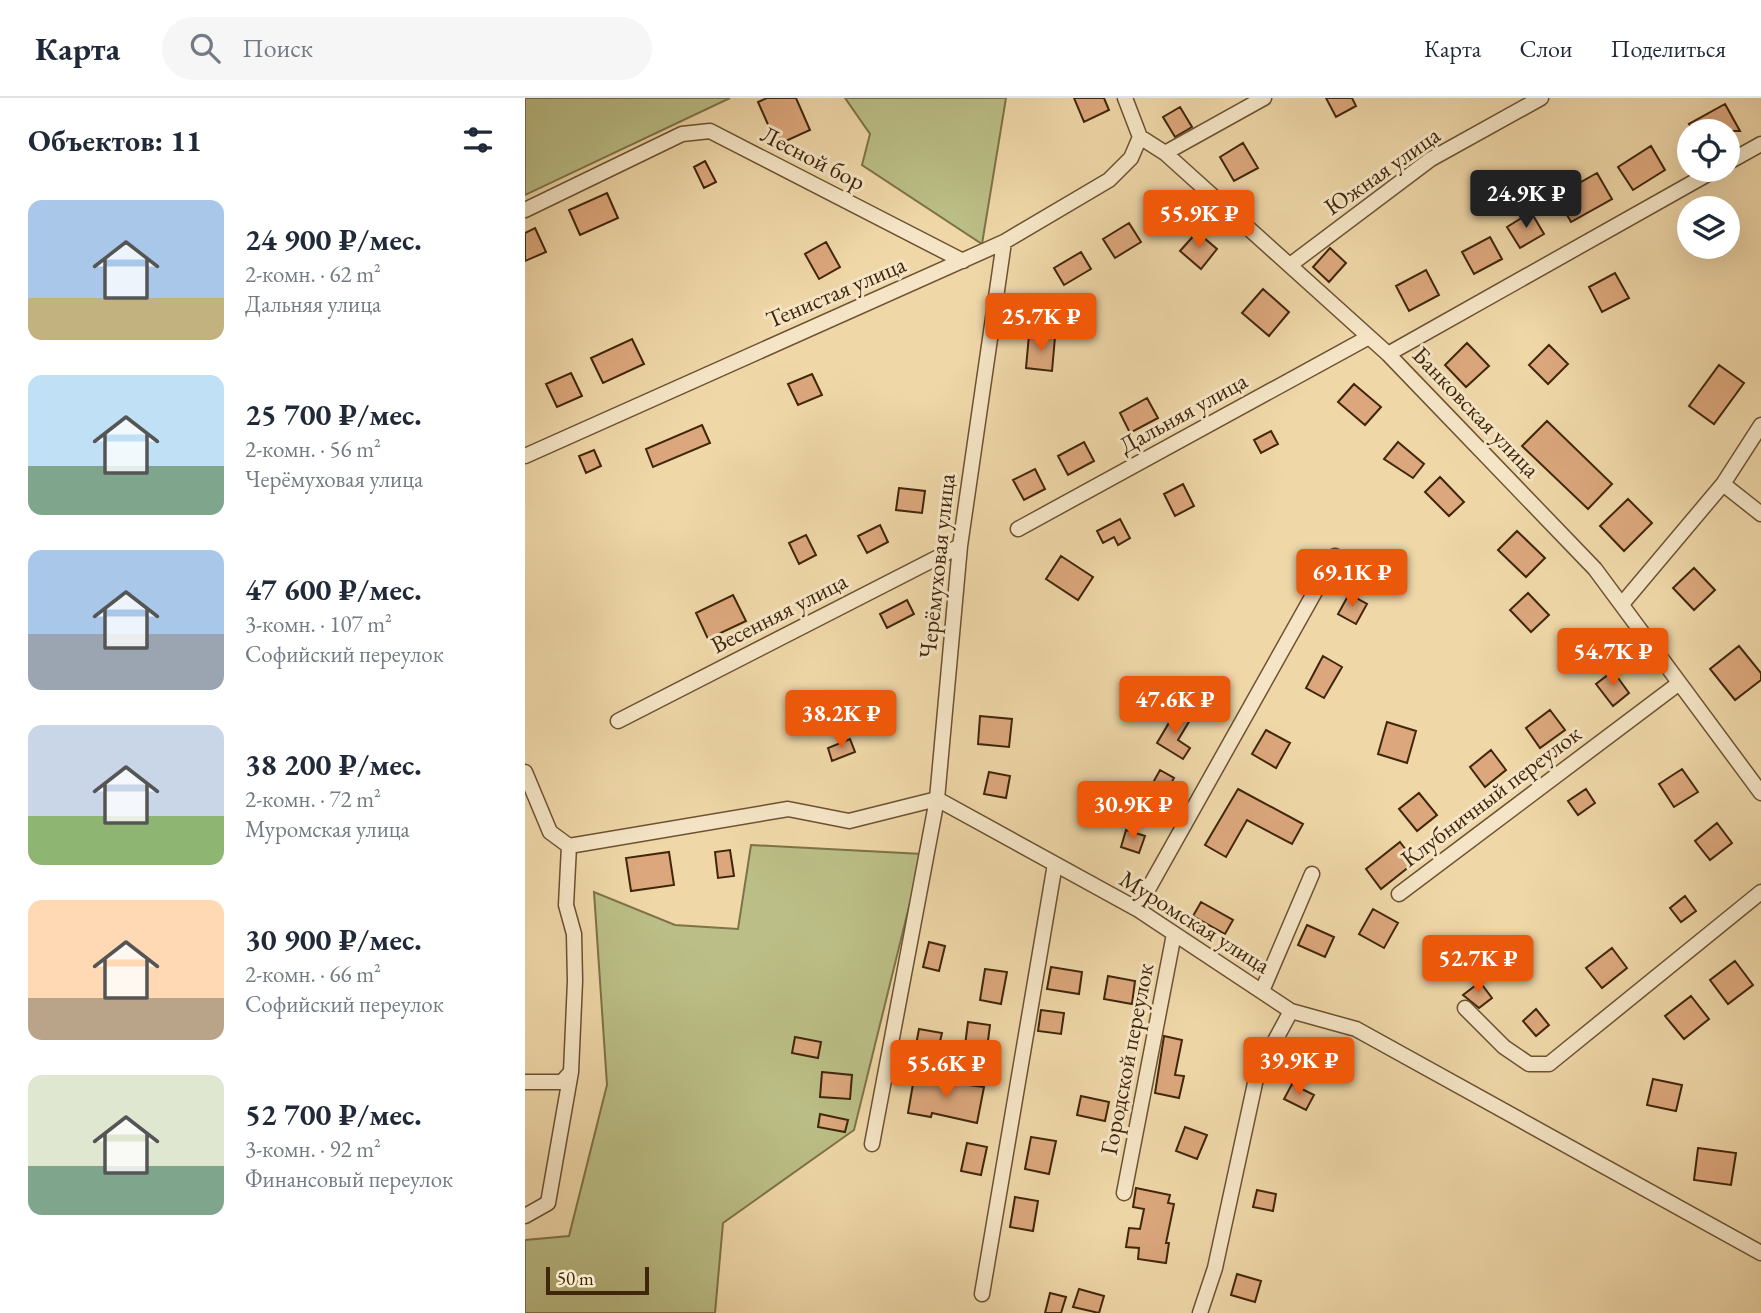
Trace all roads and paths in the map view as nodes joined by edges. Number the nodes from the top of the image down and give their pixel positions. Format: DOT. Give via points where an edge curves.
graph roads {
  1 [pos="1125,98"];
  2 [pos="1264,98"];
  3 [pos="1541,98"];
  4 [pos="1140,137"];
  5 [pos="1761,144"];
  6 [pos="1165,153"];
  7 [pos="1740,156"];
  8 [pos="1694,182"];
  9 [pos="525,210"];
  10 [pos="1004,242"];
  11 [pos="963,261"];
  12 [pos="1290,265"];
  13 [pos="1369,337"];
  14 [pos="1388,354"];
  15 [pos="1761,425"];
  16 [pos="525,456"];
  17 [pos="1723,484"];
  18 [pos="1761,514"];
  19 [pos="1018,529"];
  20 [pos="960,546"];
  21 [pos="1335,556"];
  22 [pos="1622,604"];
  23 [pos="1678,684"];
  24 [pos="618,721"];
  25 [pos="525,772"];
  26 [pos="1761,793"];
  27 [pos="937,799"];
  28 [pos="569,846"];
  29 [pos="1055,864"];
  30 [pos="1312,874"];
  31 [pos="1761,892"];
  32 [pos="1399,894"];
  33 [pos="1137,909"];
  34 [pos="1174,934"];
  35 [pos="1262,991"];
  36 [pos="1465,1008"];
  37 [pos="1291,1011"];
  38 [pos="571,1072"];
  39 [pos="525,1082"];
  40 [pos="873,1144"];
  41 [pos="1124,1194"];
  42 [pos="525,1216"];
  43 [pos="1758,1246"];
  44 [pos="982,1294"];
  45 [pos="1200,1313"];
  1 -- 4 [label="street"];
  2 -- 6 [label="street"];
  3 -- 12 [label="street, Южная улица" via="1431,159"];
  4 -- 6 [label="street, Банковская улица"];
  4 -- 10 [label="street, Тенистая улица" via="1131,158 1109,180"];
  5 -- 7 [label="street"];
  6 -- 12 [label="street, Банковская улица"];
  8 -- 14 [label="street"];
  9 -- 11 [label="street, Лесной бор" via="682,134 710,131"];
  10 -- 11 [label="street, Тенистая улица"];
  10 -- 20 [label="street, Черёмуховая улица"];
  11 -- 16 [label="street, Тенистая улица"];
  12 -- 13 [label="street, Банковская улица"];
  13 -- 14 [label="street, Банковская улица"];
  13 -- 19 [label="street, Дальняя улица"];
  14 -- 22 [label="street, Банковская улица" via="1595,569"];
  15 -- 17 [label="street"];
  17 -- 18 [label="street"];
  17 -- 22 [label="street"];
  20 -- 24 [label="street, Весенняя улица"];
  20 -- 27 [label="street, Черёмуховая улица"];
  21 -- 33 [label="street"];
  22 -- 23 [label="street, Банковская улица"];
  23 -- 26 [label="street, Банковская улица"];
  23 -- 32 [label="street, Клубничный переулок"];
  25 -- 28 [label="street" via="550,832"];
  27 -- 28 [label="street" via="849,821 787,809"];
  27 -- 29 [label="street, Муромская улица"];
  27 -- 40 [label="street, Черёмуховая улица"];
  28 -- 38 [label="street" via="566,905 574,934 575,981"];
  29 -- 33 [label="street, Муромская улица"];
  29 -- 44 [label="street"];
  30 -- 35 [label="street"];
  31 -- 36 [label="street" via="1549,1064 1529,1064 1504,1047"];
  33 -- 34 [label="street, Муромская улица"];
  34 -- 35 [label="street, Муромская улица"];
  34 -- 41 [label="street, Городской переулок"];
  35 -- 37 [label="street, Муромская улица"];
  37 -- 43 [label="street, Муромская улица" via="1356,1029"];
  37 -- 45 [label="street" via="1257,1074 1215,1268"];
  38 -- 39 [label="street" via="562,1082"];
  38 -- 42 [label="street" via="548,1203"];
}
